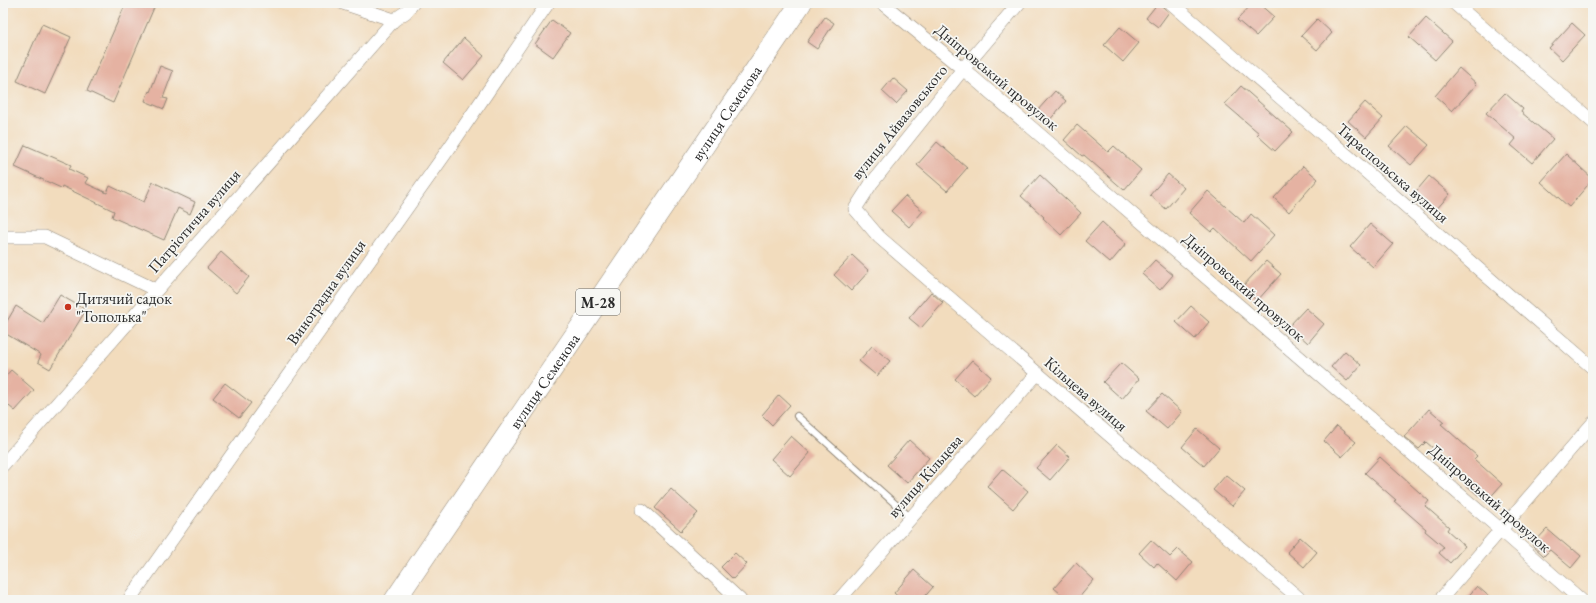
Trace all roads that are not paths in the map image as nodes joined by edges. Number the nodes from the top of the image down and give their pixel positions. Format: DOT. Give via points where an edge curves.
graph roads {
  1 [pos="343,3"];
  2 [pos="413,3"];
  3 [pos="548,3"];
  4 [pos="801,3"];
  5 [pos="882,3"];
  6 [pos="1019,3"];
  7 [pos="1172,3"];
  8 [pos="1454,3"];
  9 [pos="394,20"];
  10 [pos="963,69"];
  11 [pos="1593,122"];
  12 [pos="855,209"];
  13 [pos="3,237"];
  14 [pos="156,290"];
  15 [pos="1593,368"];
  16 [pos="1037,374"];
  17 [pos="797,416"];
  18 [pos="1593,423"];
  19 [pos="3,465"];
  20 [pos="642,510"];
  21 [pos="911,518"];
  22 [pos="1501,530"];
  23 [pos="129,600"];
  24 [pos="394,600"];
  25 [pos="740,600"];
  26 [pos="839,600"];
  27 [pos="1301,600"];
  28 [pos="1440,600"];
  29 [pos="1581,600"];
  1 -- 9 [label="street"];
  2 -- 9 [label="street, Патріотична вулиця" via="406,12"];
  3 -- 23 [label="street, Виноградна вулиця" via="450,147"];
  4 -- 24 [label="highway, вулиця Семенова / М-28"];
  5 -- 10 [label="street, Дніпровський провулок"];
  6 -- 10 [label="street, вулиця Айвазовського"];
  7 -- 15 [label="street, Тираспольська вулиця"];
  8 -- 11 [label="street"];
  9 -- 14 [label="street, Патріотична вулиця"];
  10 -- 12 [label="street, вулиця Айвазовського" via="871,184"];
  10 -- 22 [label="street, Дніпровський провулок"];
  12 -- 16 [label="street, Кільцева вулиця" via="879,237"];
  13 -- 14 [label="street" via="45,237"];
  14 -- 19 [label="street, Патріотична вулиця"];
  16 -- 21 [label="street, вулиця Кільцева"];
  16 -- 27 [label="street, Кільцева вулиця"];
  17 -- 21 [label="lane"];
  18 -- 22 [label="street"];
  20 -- 25 [label="street"];
  21 -- 26 [label="street, вулиця Кільцева"];
  22 -- 28 [label="street"];
  22 -- 29 [label="street, Дніпровський провулок"];
}
